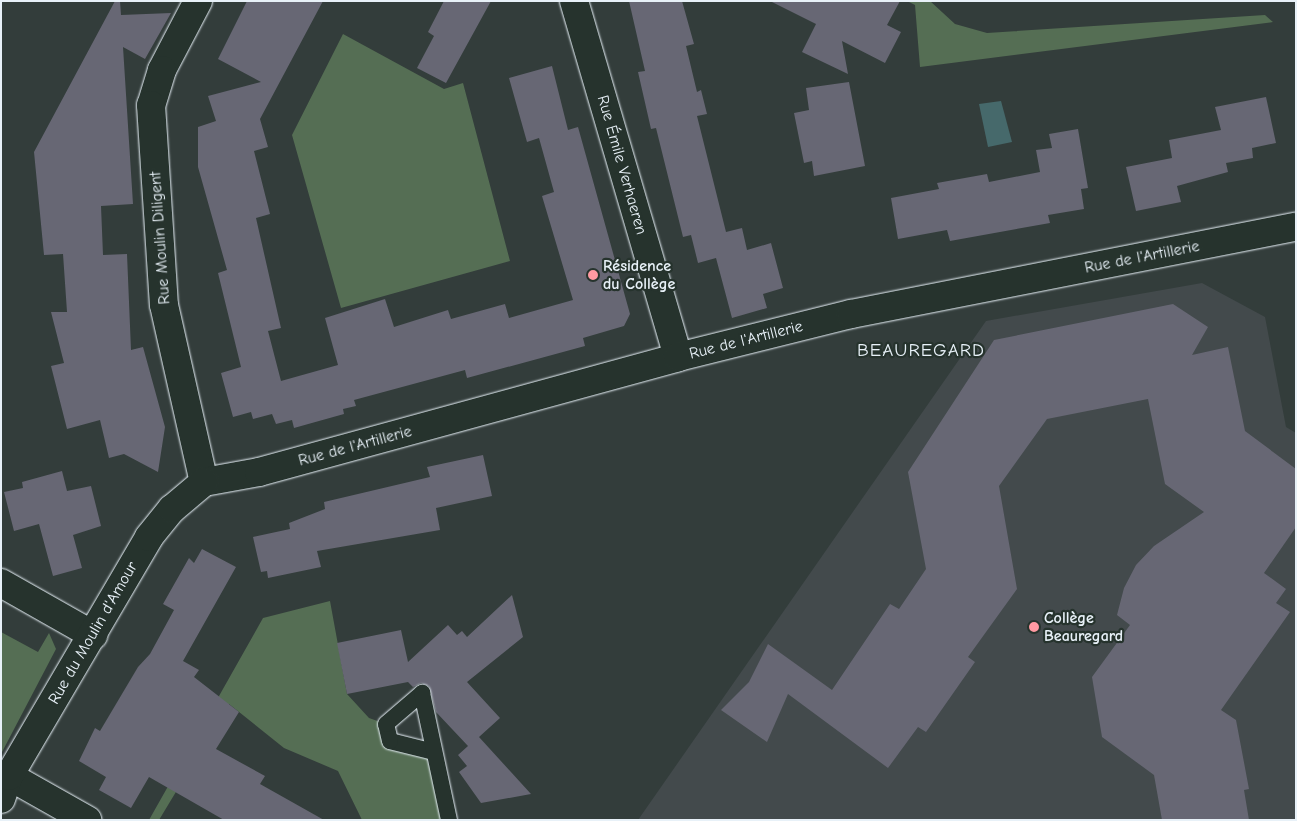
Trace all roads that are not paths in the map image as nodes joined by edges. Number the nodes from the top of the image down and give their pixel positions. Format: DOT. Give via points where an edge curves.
graph roads {
  1 [pos="198,1"];
  2 [pos="574,1"];
  3 [pos="1296,227"];
  4 [pos="678,357"];
  5 [pos="204,482"];
  6 [pos="1,583"];
  7 [pos="93,634"];
  8 [pos="434,752"];
  9 [pos="5,787"];
  10 [pos="87,820"];
  11 [pos="449,820"];
  1 -- 5 [label="street, Rue Moulin Diligent" via="162,70 151,105 164,305"];
  2 -- 4 [label="street, Rue Émile Verhaeren"];
  3 -- 4 [label="street, Rue de l'Artillerie" via="851,314"];
  4 -- 5 [label="street, Rue de l'Artillerie" via="259,472"];
  5 -- 7 [label="street, Rue du Moulin d'Amour" via="160,522"];
  6 -- 7 [label="street"];
  7 -- 9 [label="street, Rue du Moulin d'Amour"];
  8 -- 11 [label="lane"];
  9 -- 10 [label="street"];
}
